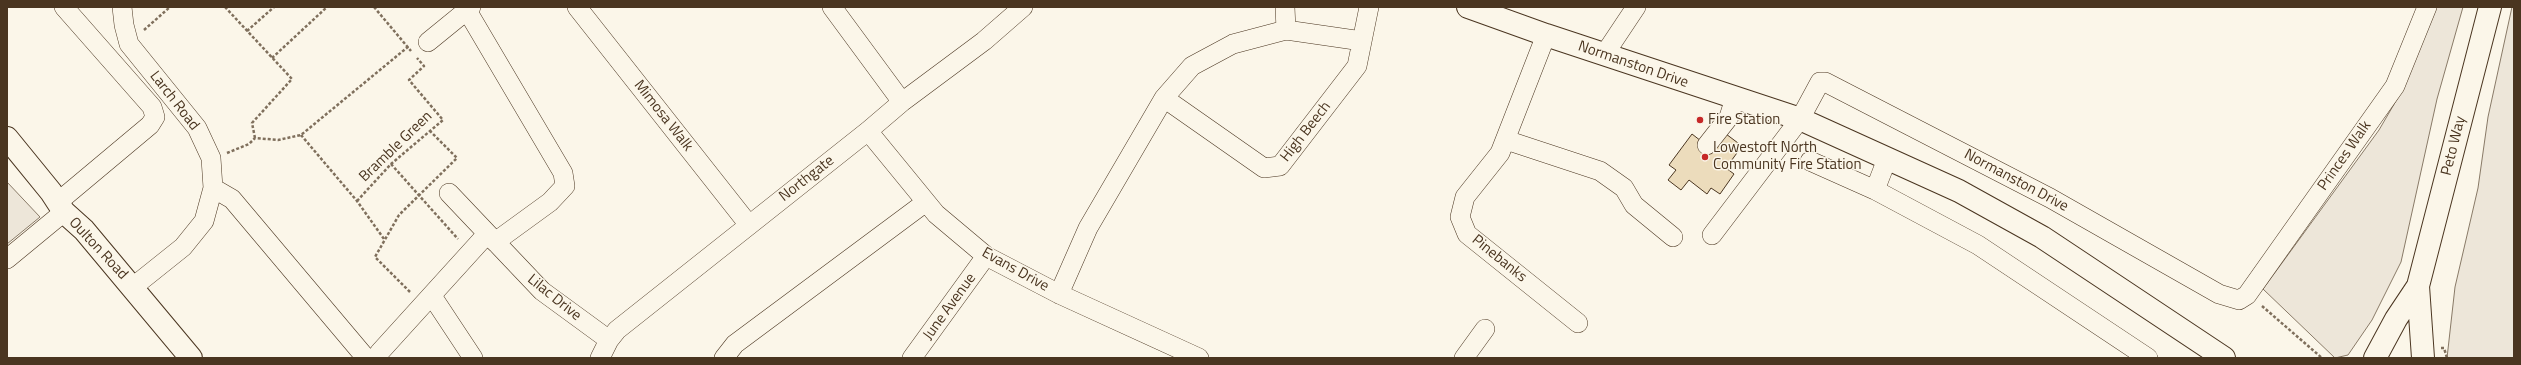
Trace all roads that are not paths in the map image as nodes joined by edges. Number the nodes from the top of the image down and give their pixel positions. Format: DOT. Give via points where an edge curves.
graph roads {
  1 [pos="64,7"];
  2 [pos="122,7"];
  3 [pos="577,7"];
  4 [pos="832,7"];
  5 [pos="1023,7"];
  6 [pos="1285,7"];
  7 [pos="1369,7"];
  8 [pos="1468,7"];
  9 [pos="1636,7"];
  10 [pos="2426,7"];
  11 [pos="2490,7"];
  12 [pos="468,8"];
  13 [pos="1286,30"];
  14 [pos="1546,35"];
  15 [pos="1362,41"];
  16 [pos="428,42"];
  17 [pos="1604,54"];
  18 [pos="1164,98"];
  19 [pos="1735,98"];
  20 [pos="902,102"];
  21 [pos="1800,119"];
  22 [pos="868,131"];
  23 [pos="7,138"];
  24 [pos="1506,140"];
  25 [pos="1707,146"];
  26 [pos="1887,159"];
  27 [pos="1810,161"];
  28 [pos="213,188"];
  29 [pos="1875,190"];
  30 [pos="449,193"];
  31 [pos="926,202"];
  32 [pos="61,207"];
  33 [pos="749,225"];
  34 [pos="1712,235"];
  35 [pos="1673,237"];
  36 [pos="491,238"];
  37 [pos="986,256"];
  38 [pos="7,259"];
  39 [pos="2418,286"];
  40 [pos="133,287"];
  41 [pos="1059,294"];
  42 [pos="2247,294"];
  43 [pos="428,301"];
  44 [pos="1578,323"];
  45 [pos="1485,329"];
  46 [pos="609,340"];
  47 [pos="373,355"];
  48 [pos="191,358"];
  49 [pos="472,358"];
  50 [pos="600,358"];
  51 [pos="724,358"];
  52 [pos="912,358"];
  53 [pos="1199,358"];
  54 [pos="1464,358"];
  55 [pos="2148,358"];
  56 [pos="2224,358"];
  57 [pos="2375,358"];
  58 [pos="2423,358"];
  1 -- 32 [label="street" via="152,107 155,117 150,125"];
  2 -- 28 [label="street, Larch Road" via="129,44 197,128 211,158"];
  3 -- 33 [label="street, Mimosa Walk"];
  4 -- 20 [label="street"];
  5 -- 20 [label="street, Northgate" via="984,41"];
  6 -- 13 [label="street"];
  7 -- 15 [label="street, High Beech"];
  8 -- 14 [label="main road, Normanston Drive"];
  9 -- 17 [label="street"];
  10 -- 42 [label="street, Princes Walk" via="2395,86"];
  11 -- 39 [label="main road, Peto Way"];
  12 -- 16 [label="street"];
  12 -- 36 [label="street" via="563,173 565,186 550,202"];
  13 -- 15 [label="street"];
  13 -- 18 [label="street" via="1233,44 1192,66"];
  14 -- 17 [label="main road, Normanston Drive"];
  14 -- 24 [label="street, Pinebanks"];
  15 -- 18 [label="street, High Beech" via="1356,66 1280,166 1264,168"];
  17 -- 19 [label="main road, Normanston Drive"];
  18 -- 41 [label="street" via="1088,228"];
  19 -- 21 [label="main road, Normanston Drive"];
  19 -- 25 [label="street" via="1729,117"];
  20 -- 22 [label="street, Northgate"];
  21 -- 26 [label="main road, Normanston Drive"];
  21 -- 34 [label="street"];
  21 -- 42 [label="street, Normanston Drive" via="1820,82 1825,82 2050,198 2219,294 2239,300"];
  22 -- 31 [label="street, Evans Drive"];
  22 -- 33 [label="street, Northgate"];
  23 -- 32 [label="main road, Oulton Road"];
  24 -- 35 [label="street" via="1600,171 1624,188 1634,205"];
  24 -- 44 [label="street, Pinebanks" via="1500,153 1465,197 1460,217 1462,226 1467,234"];
  26 -- 29 [label="street"];
  26 -- 56 [label="main road, Normanston Drive" via="1959,191 2042,237"];
  27 -- 29 [label="street"];
  28 -- 40 [label="street, Larch Road" via="204,221 184,247"];
  28 -- 47 [label="street" via="232,199"];
  29 -- 55 [label="street" via="1978,245"];
  30 -- 36 [label="street, Lilac Drive"];
  31 -- 37 [label="street, Evans Drive" via="959,235"];
  31 -- 51 [label="street" via="735,344"];
  32 -- 38 [label="street"];
  32 -- 40 [label="main road, Oulton Road"];
  33 -- 46 [label="street, Northgate" via="617,330"];
  36 -- 43 [label="street" via="470,252"];
  36 -- 46 [label="street, Lilac Drive" via="542,291"];
  37 -- 41 [label="street, Evans Drive"];
  37 -- 52 [label="street, June Avenue"];
  39 -- 57 [label="main road, Peto Way"];
  39 -- 58 [label="main road, Peto Way"];
  40 -- 48 [label="main road, Oulton Road"];
  41 -- 53 [label="street, Evans Drive"];
  43 -- 47 [label="street"];
  43 -- 49 [label="street"];
  45 -- 54 [label="street"];
  46 -- 50 [label="street, Northgate"];
}
